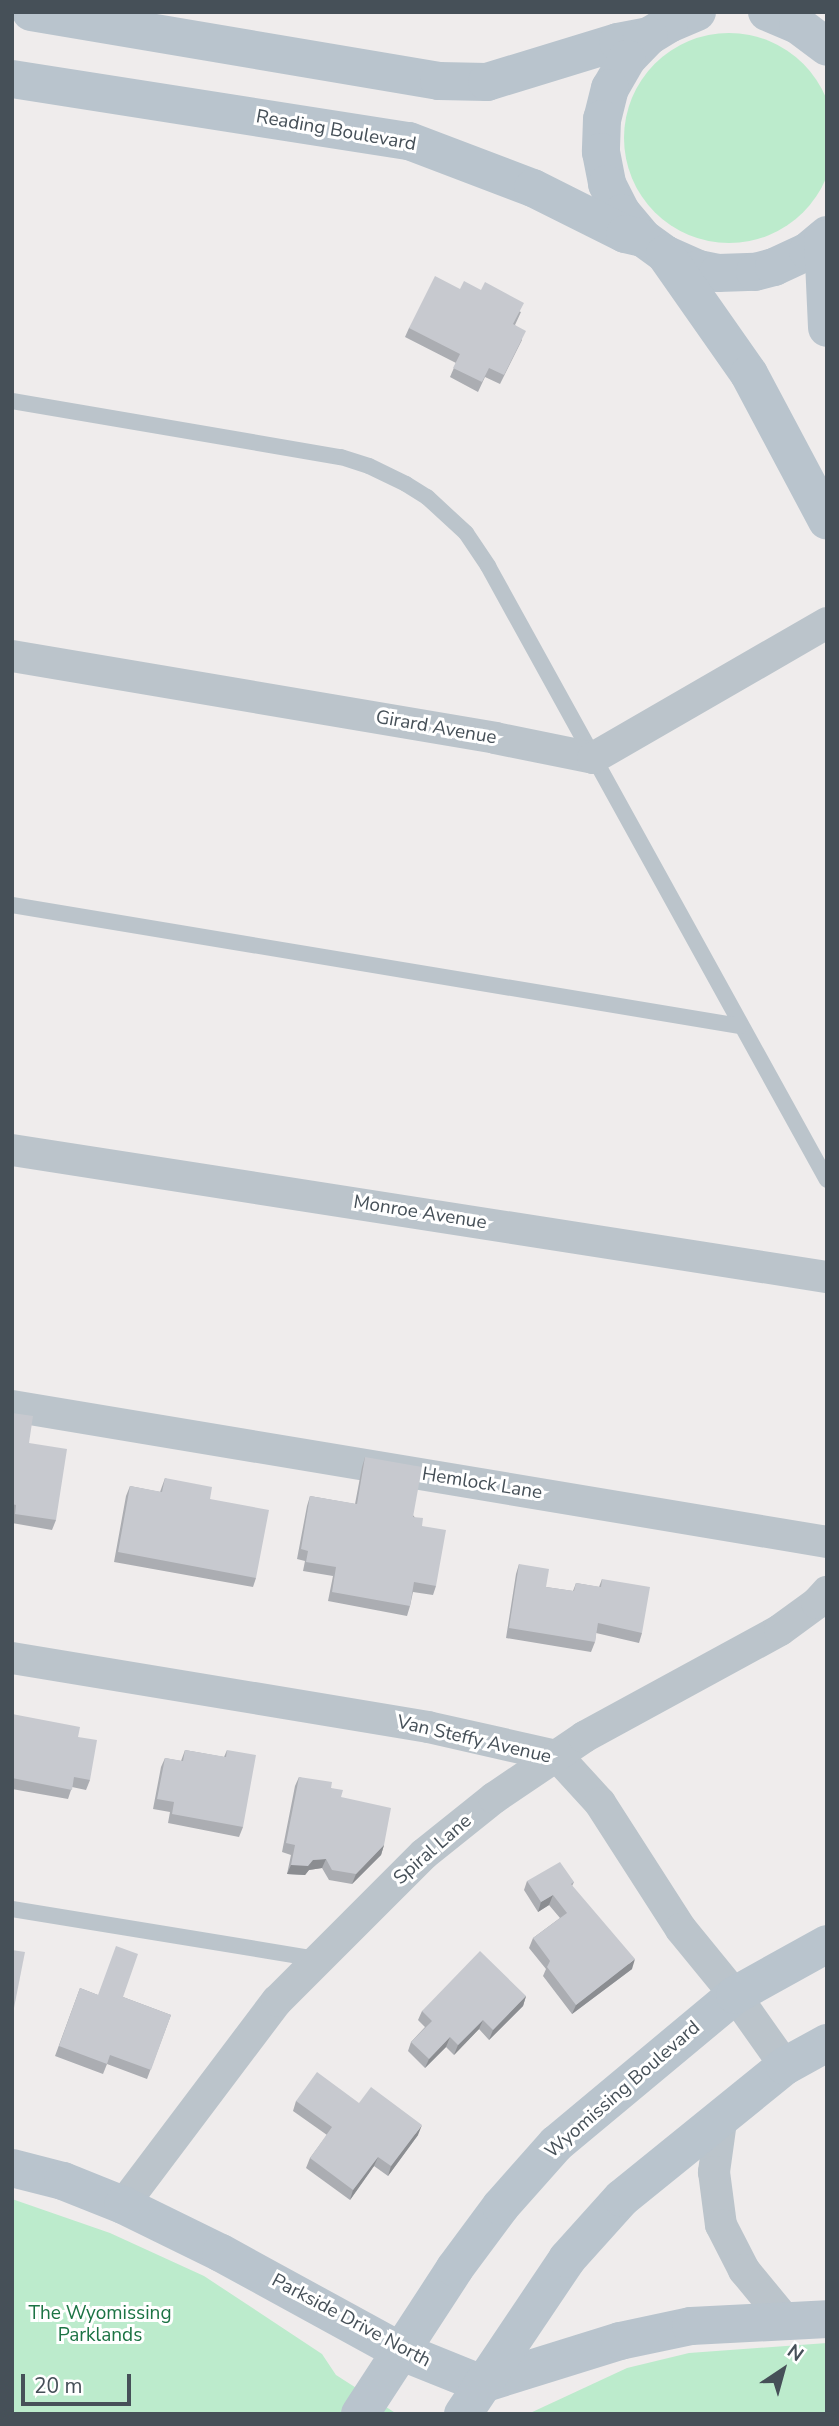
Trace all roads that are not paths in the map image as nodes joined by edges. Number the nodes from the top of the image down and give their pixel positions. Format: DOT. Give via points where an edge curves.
graph roads {
  1 [pos="31,12"];
  2 [pos="767,12"];
  3 [pos="672,21"];
  4 [pos="827,47"];
  5 [pos="12,79"];
  6 [pos="825,237"];
  7 [pos="654,246"];
  8 [pos="827,328"];
  9 [pos="12,401"];
  10 [pos="827,521"];
  11 [pos="827,623"];
  12 [pos="12,656"];
  13 [pos="593,758"];
  14 [pos="12,905"];
  15 [pos="740,1026"];
  16 [pos="12,1150"];
  17 [pos="827,1180"];
  18 [pos="827,1277"];
  19 [pos="12,1406"];
  20 [pos="827,1542"];
  21 [pos="827,1592"];
  22 [pos="12,1658"];
  23 [pos="557,1756"];
  24 [pos="12,1909"];
  25 [pos="827,1944"];
  26 [pos="316,1959"];
  27 [pos="735,1995"];
  28 [pos="827,2043"];
  29 [pos="785,2066"];
  30 [pos="722,2114"];
  31 [pos="12,2168"];
  32 [pos="123,2204"];
  33 [pos="827,2319"];
  34 [pos="785,2320"];
  35 [pos="401,2351"];
  36 [pos="472,2399"];
  37 [pos="360,2414"];
  1 -- 3 [label="street" via="439,81 487,82"];
  2 -- 4 [label="street" via="798,25"];
  3 -- 7 [label="street" via="627,59 610,88 600,135 607,184 622,212"];
  5 -- 7 [label="street, Reading Boulevard" via="409,141 533,188"];
  6 -- 7 [label="street, Reading Boulevard" via="791,260 755,272 709,271"];
  6 -- 8 [label="street"];
  7 -- 10 [label="street" via="749,374"];
  9 -- 13 [label="lane" via="341,457 406,484 466,533"];
  11 -- 13 [label="street"];
  12 -- 13 [label="street, Girard Avenue"];
  13 -- 15 [label="lane"];
  14 -- 15 [label="lane"];
  15 -- 17 [label="lane"];
  16 -- 18 [label="street, Monroe Avenue"];
  19 -- 20 [label="street, Hemlock Lane"];
  21 -- 23 [label="street, Spiral Lane" via="780,1630"];
  22 -- 23 [label="street, Van Steffy Avenue" via="428,1727"];
  23 -- 26 [label="street, Spiral Lane" via="494,1798 424,1854"];
  23 -- 27 [label="street, Van Steffy Avenue" via="600,1803 681,1929"];
  24 -- 26 [label="lane"];
  25 -- 27 [label="street, Wyomissing Boulevard"];
  26 -- 32 [label="street, Spiral Lane" via="277,2001"];
  27 -- 29 [label="street, Van Steffy Avenue"];
  27 -- 35 [label="street, Wyomissing Boulevard" via="556,2144 501,2206"];
  28 -- 29 [label="street"];
  29 -- 30 [label="street"];
  30 -- 34 [label="street" via="713,2172 721,2225 744,2270"];
  30 -- 36 [label="street" via="622,2198 567,2259"];
  31 -- 32 [label="street, Parkside Drive North"];
  32 -- 35 [label="street, Parkside Drive North"];
  33 -- 34 [label="street"];
  34 -- 36 [label="street" via="691,2326 643,2336"];
  35 -- 36 [label="street, Parkside Drive North"];
  35 -- 37 [label="street, Wyomissing Boulevard"];
}
